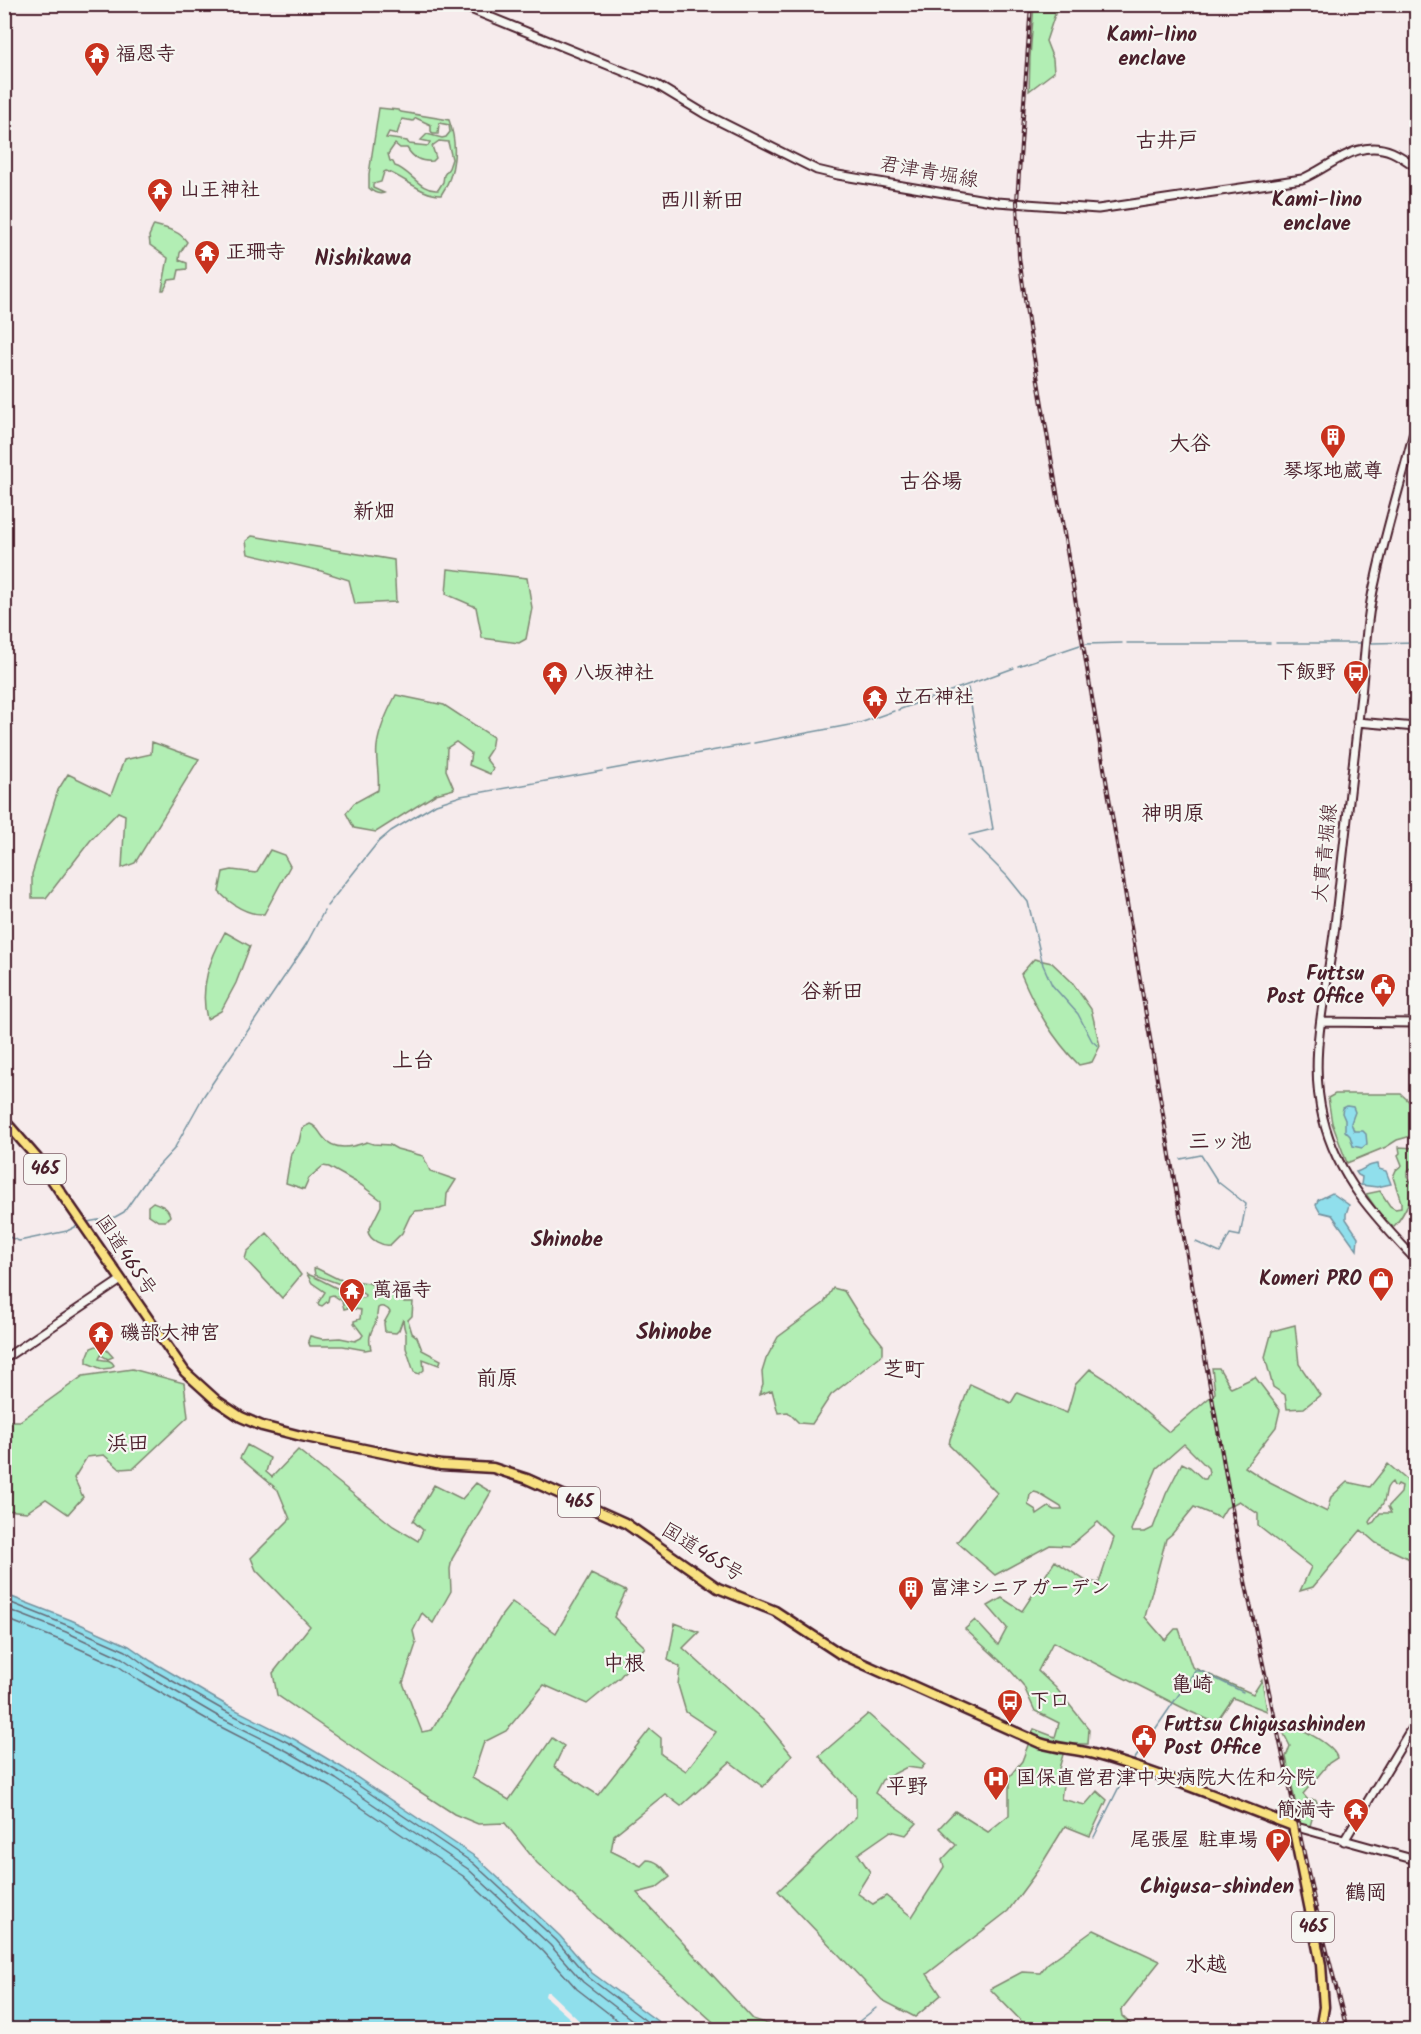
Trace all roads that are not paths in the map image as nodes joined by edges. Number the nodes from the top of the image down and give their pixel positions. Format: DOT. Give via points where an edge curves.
graph roads {
  1 [pos="458,4"];
  2 [pos="1416,166"];
  3 [pos="1416,424"];
  4 [pos="1358,722"];
  5 [pos="1416,727"];
  6 [pos="1321,1022"];
  7 [pos="1416,1023"];
  8 [pos="4,1120"];
  9 [pos="1416,1260"];
  10 [pos="121,1280"];
  11 [pos="4,1359"];
  12 [pos="1416,1721"];
  13 [pos="1293,1826"];
  14 [pos="1344,1841"];
  15 [pos="1416,1860"];
  16 [pos="1320,2030"];
  1 -- 2 [label="main road, 君津青堀線" via="657,85 705,114 817,170 997,202 1098,209 1302,179 1363,148 1384,150"];
  3 -- 4 [label="main road, 大貫青堀線" via="1374,582"];
  4 -- 5 [label="main road"];
  4 -- 6 [label="main road, 大貫青堀線"];
  6 -- 7 [label="main road"];
  6 -- 9 [label="main road, 大貫青堀線" via="1317,1085 1322,1118 1333,1150 1364,1203"];
  8 -- 10 [label="highway, 国道465号 / 465" via="38,1158"];
  10 -- 11 [label="main road"];
  10 -- 13 [label="highway, 国道465号 / 465" via="185,1372 241,1417 262,1426 332,1442 441,1465 493,1468 527,1479 626,1523 718,1587 775,1611 839,1653 1040,1743 1088,1753 1182,1782"];
  12 -- 14 [label="main road"];
  13 -- 14 [label="main road"];
  13 -- 16 [label="highway, 465" via="1321,1965 1324,2007"];
  14 -- 15 [label="main road"];
}
